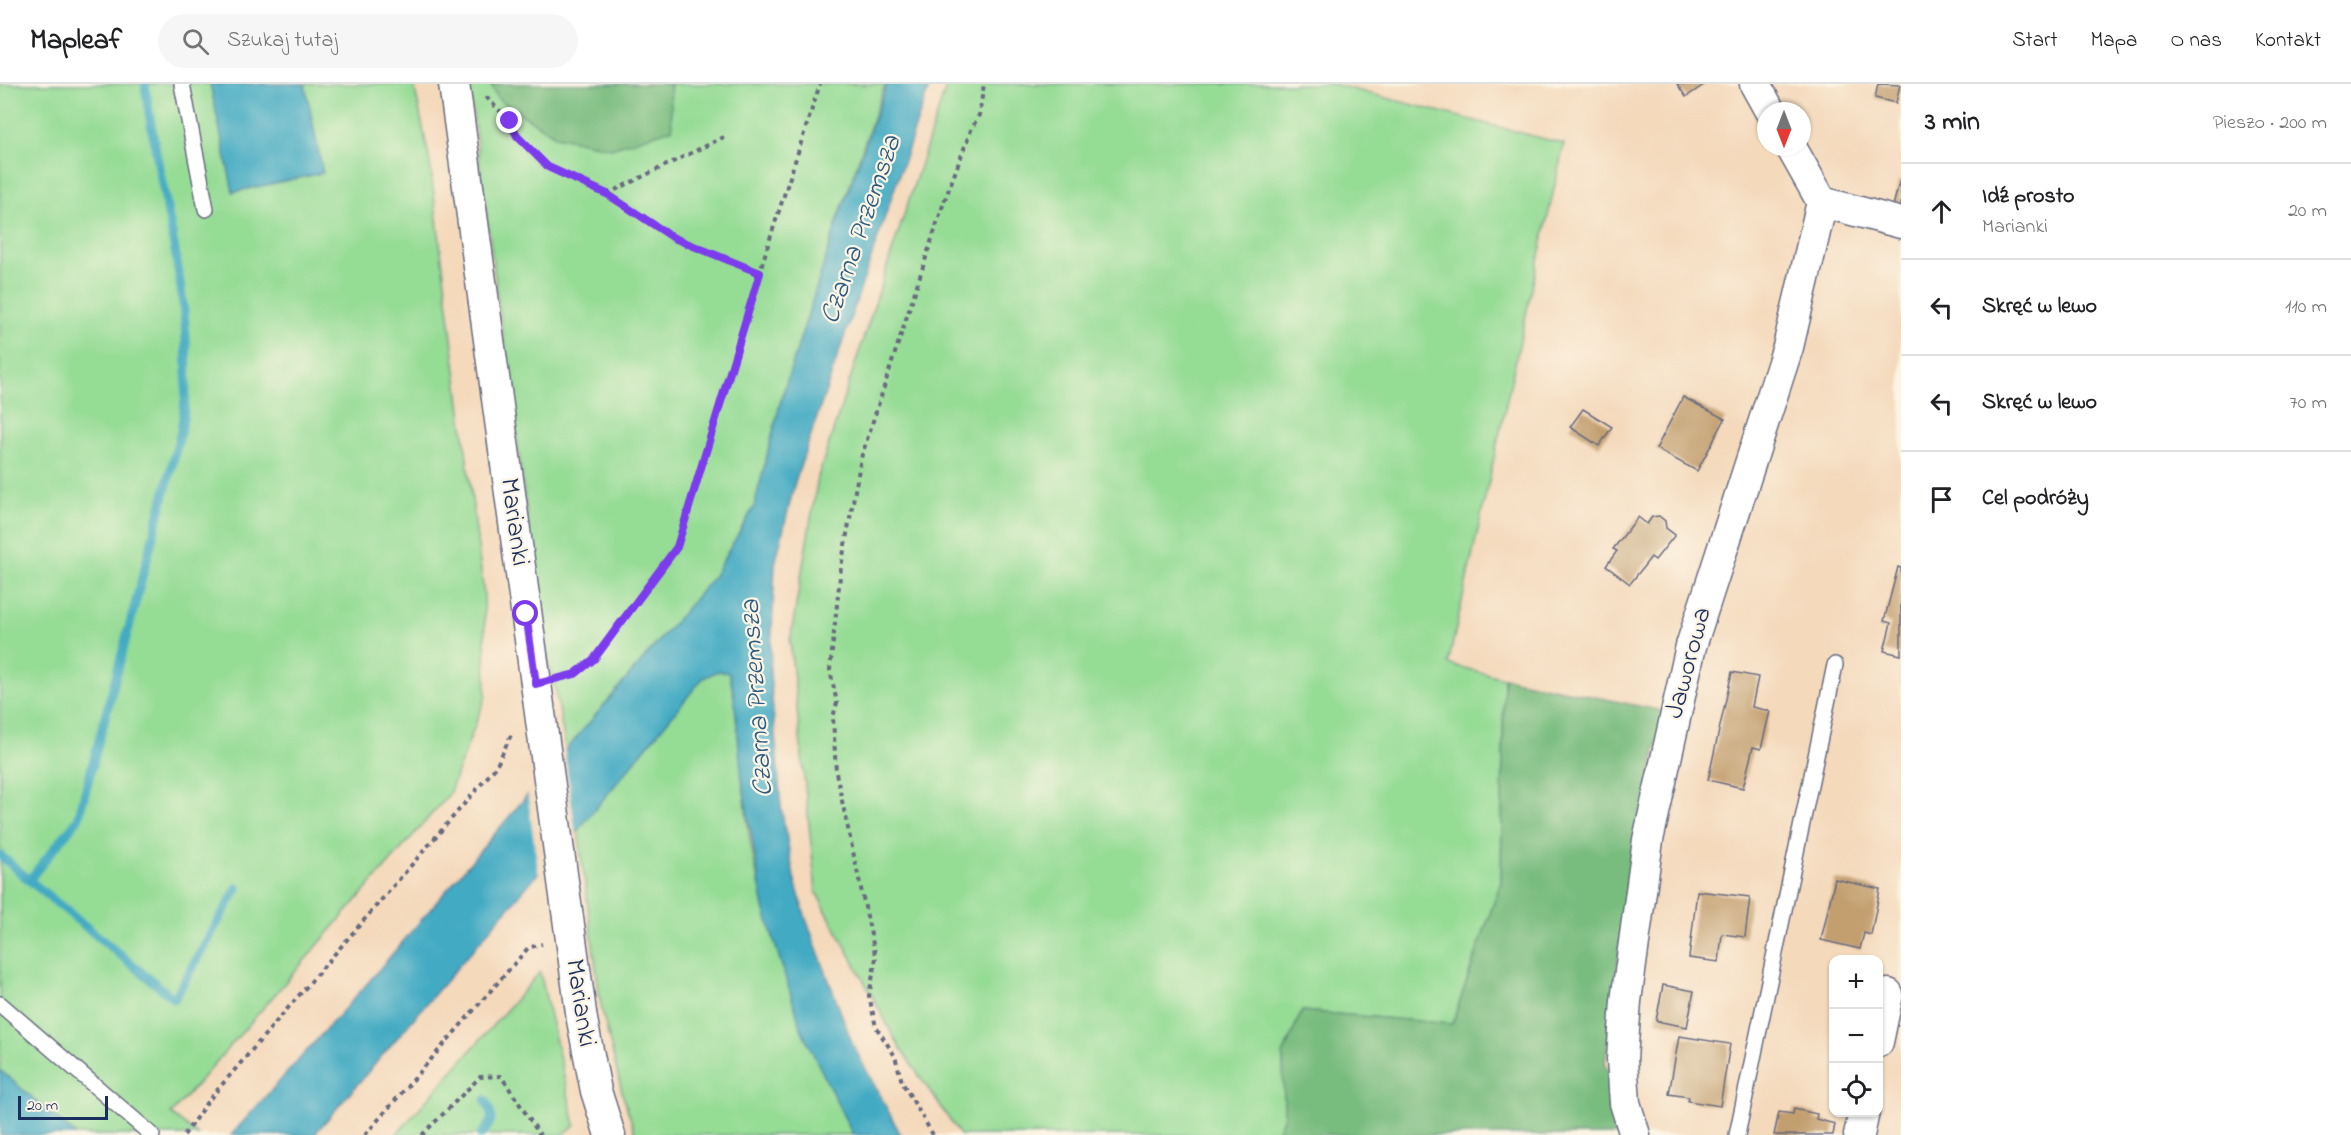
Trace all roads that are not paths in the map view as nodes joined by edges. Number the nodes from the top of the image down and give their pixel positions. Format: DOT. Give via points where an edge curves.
graph roads {
  1 [pos="182,84"];
  2 [pos="454,84"];
  3 [pos="1755,84"];
  4 [pos="1765,102"];
  5 [pos="1796,156"];
  6 [pos="1822,202"];
  7 [pos="206,208"];
  8 [pos="1901,223"];
  9 [pos="1835,665"];
  10 [pos="1888,994"];
  11 [pos="0,1004"];
  12 [pos="1883,1018"];
  13 [pos="1863,1117"];
  14 [pos="152,1135"];
  15 [pos="610,1135"];
  16 [pos="1635,1135"];
  17 [pos="1737,1135"];
  18 [pos="1859,1135"];
  1 -- 7 [label="lane"];
  2 -- 15 [label="street, Marianki" via="586,1046"];
  3 -- 4 [label="street"];
  5 -- 6 [label="street"];
  6 -- 8 [label="street"];
  6 -- 16 [label="street, Jaworowa" via="1788,347 1691,646 1648,840 1622,1059 1625,1103"];
  9 -- 17 [label="lane"];
  10 -- 12 [label="street"];
  11 -- 14 [label="lane"];
  13 -- 18 [label="street"];
}
